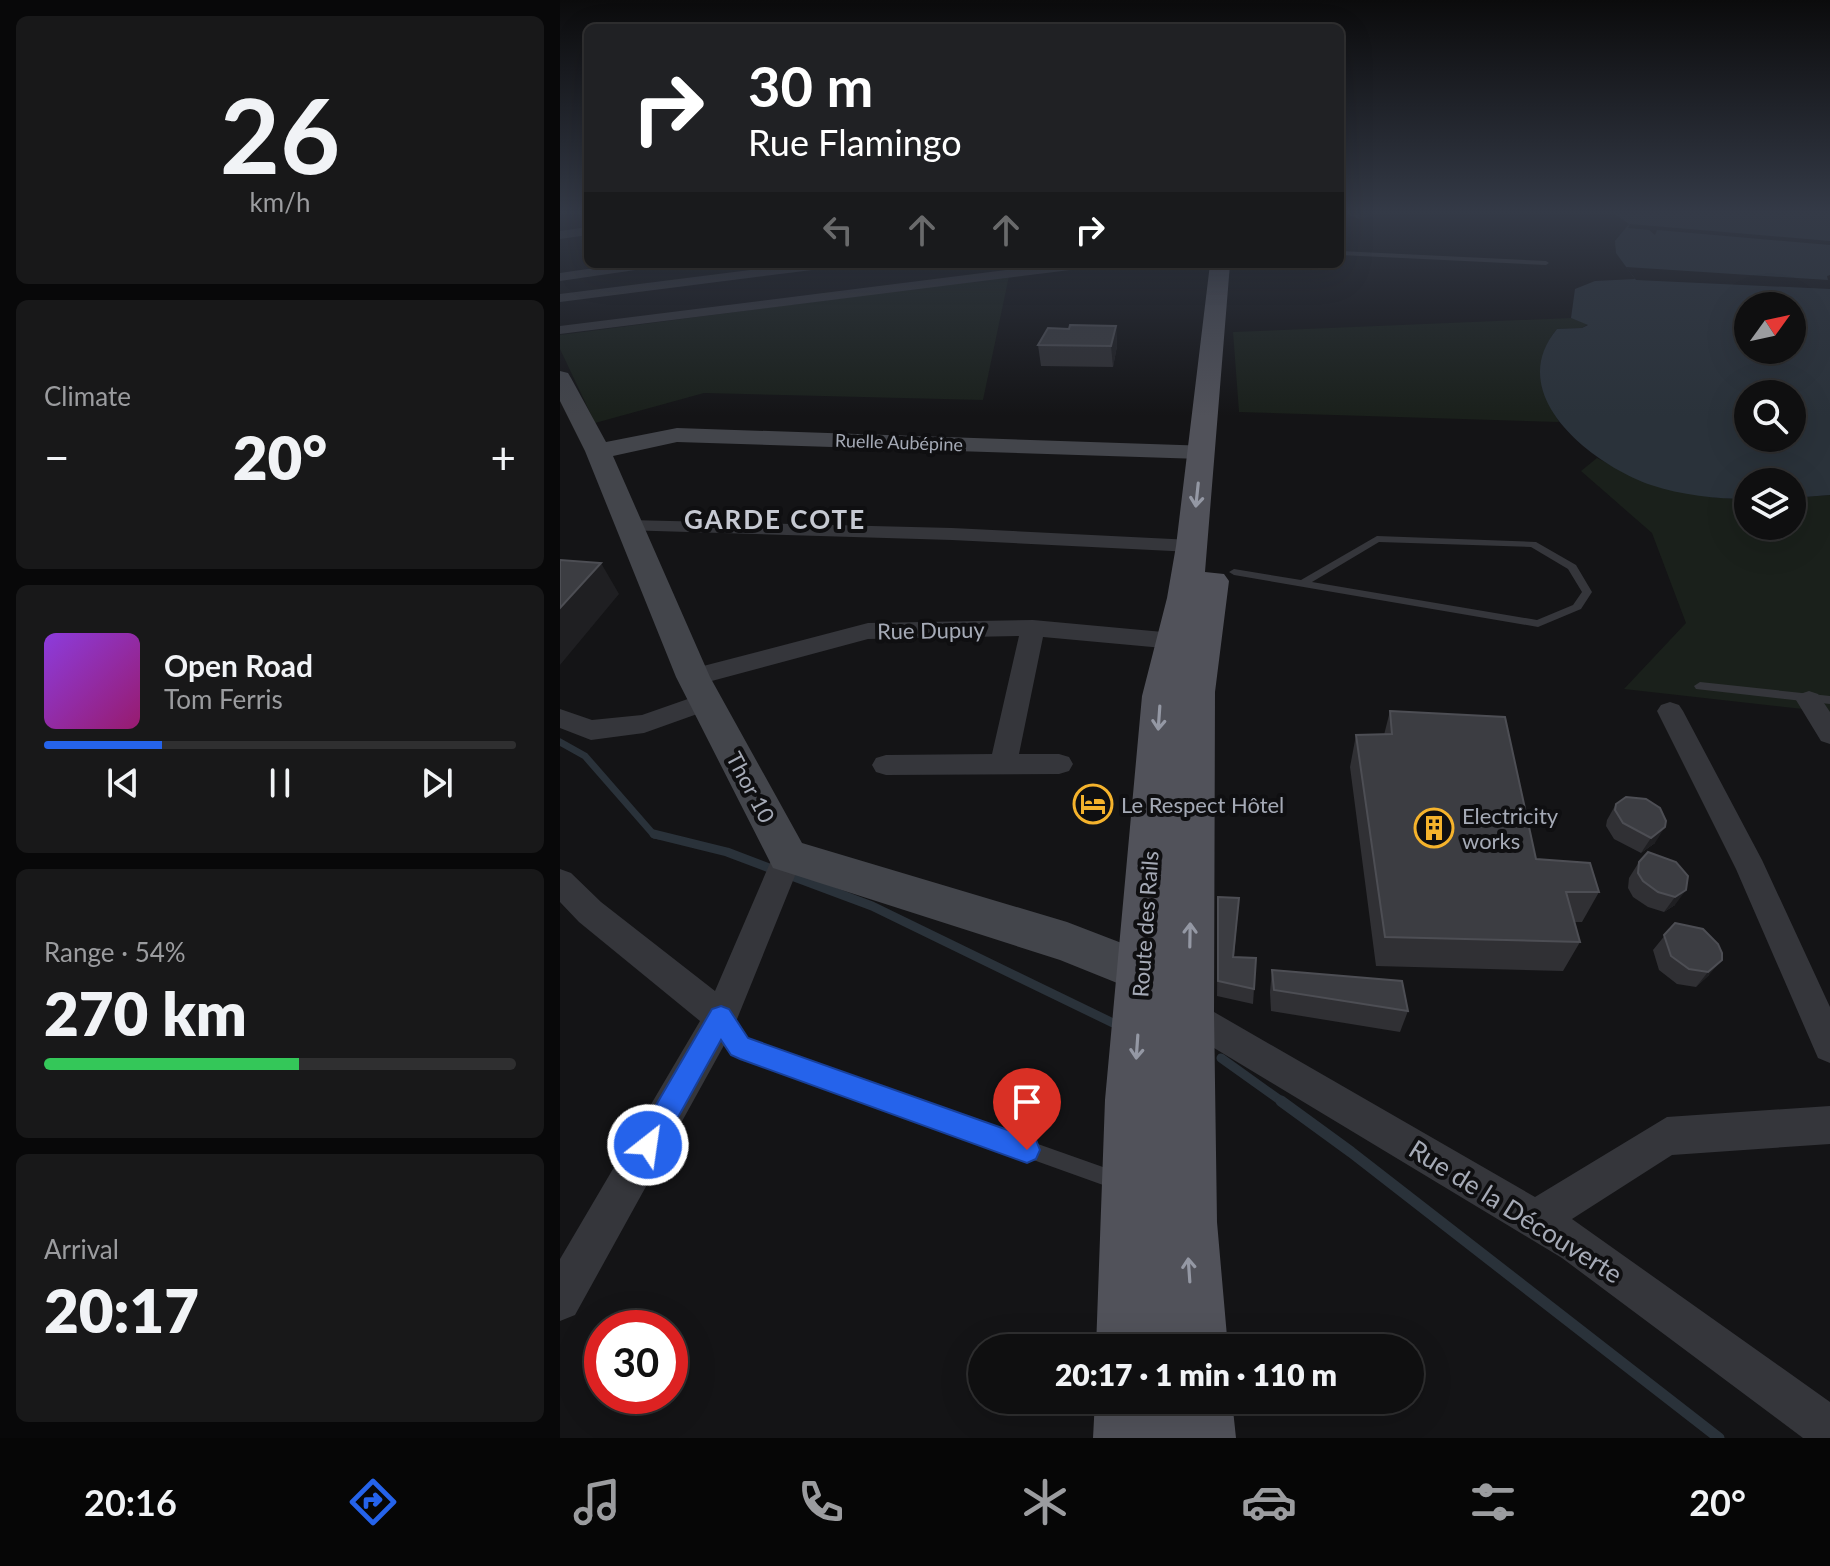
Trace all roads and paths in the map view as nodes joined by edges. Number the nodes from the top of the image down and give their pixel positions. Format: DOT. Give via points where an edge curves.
graph roads {
  1 [pos="689,281"];
  2 [pos="950,281"];
  3 [pos="1218,281"];
  4 [pos="1233,281"];
  5 [pos="560,298"];
  6 [pos="560,330"];
  7 [pos="560,378"];
  8 [pos="598,451"];
  9 [pos="1201,451"];
  10 [pos="629,526"];
  11 [pos="1192,546"];
  12 [pos="1234,572"];
  13 [pos="1302,584"];
  14 [pos="1033,628"];
  15 [pos="1174,641"];
  16 [pos="1700,686"];
  17 [pos="699,690"];
  18 [pos="1820,700"];
  19 [pos="1670,711"];
  20 [pos="560,718"];
  21 [pos="1830,734"];
  22 [pos="1003,764"];
  23 [pos="1059,764"];
  24 [pos="886,765"];
  25 [pos="788,856"];
  26 [pos="560,882"];
  27 [pos="1157,993"];
  28 [pos="721,1017"];
  29 [pos="1830,1046"];
  30 [pos="1161,1099"];
  31 [pos="1830,1125"];
  32 [pos="1131,1186"];
  33 [pos="1536,1219"];
  34 [pos="560,1300"];
  35 [pos="1130,1334"];
  36 [pos="1193,1334"];
  37 [pos="1130,1414"];
  38 [pos="1198,1414"];
  39 [pos="1830,1430"];
  40 [pos="1129,1438"];
  41 [pos="1200,1438"];
  1 -- 5 [label="street"];
  2 -- 6 [label="street"];
  3 -- 9 [label="main road, Route des Rails"];
  27 -- 4 [label="main road, Route des Rails, one-way" via="1216,553"];
  7 -- 8 [label="street, Thor 10"];
  8 -- 9 [label="street, Ruelle Aubépine" via="677,435"];
  8 -- 10 [label="street, Thor 10"];
  9 -- 11 [label="main road, Route des Rails, one-way"];
  10 -- 11 [label="street"];
  10 -- 17 [label="street, Thor 10"];
  11 -- 15 [label="main road, Route des Rails"];
  12 -- 13 [label="lane"];
  13 -- 13 [label="lane" via="1538,624 1577,607 1587,592 1572,567 1533,544 1377,539"];
  14 -- 15 [label="street, Rue Dupuy"];
  14 -- 17 [label="street, Rue Dupuy" via="868,631"];
  14 -- 22 [label="street"];
  15 -- 27 [label="main road, Route des Rails, one-way" via="1161,696"];
  16 -- 18 [label="lane"];
  17 -- 20 [label="street, Rue Dupuy" via="644,724 591,730"];
  17 -- 25 [label="street, Thor 10"];
  18 -- 21 [label="street"];
  19 -- 29 [label="street" via="1751,869"];
  22 -- 23 [label="street"];
  22 -- 24 [label="street"];
  25 -- 27 [label="street" via="1067,942"];
  25 -- 28 [label="street"];
  26 -- 28 [label="street"];
  27 -- 30 [label="main road, Route des Rails"];
  27 -- 33 [label="street, Rue de la Découverte"];
  28 -- 32 [label="lane" via="740,1047"];
  28 -- 34 [label="street"];
  30 -- 32 [label="main road, Route des Rails"];
  36 -- 30 [label="main road, Route des Rails, one-way" via="1186,1222"];
  31 -- 33 [label="street" via="1667,1136"];
  32 -- 35 [label="main road, Route des Rails"];
  33 -- 39 [label="street, Rue de la Découverte"];
  37 -- 40 [label="main road"];
  38 -- 41 [label="main road"];
}
